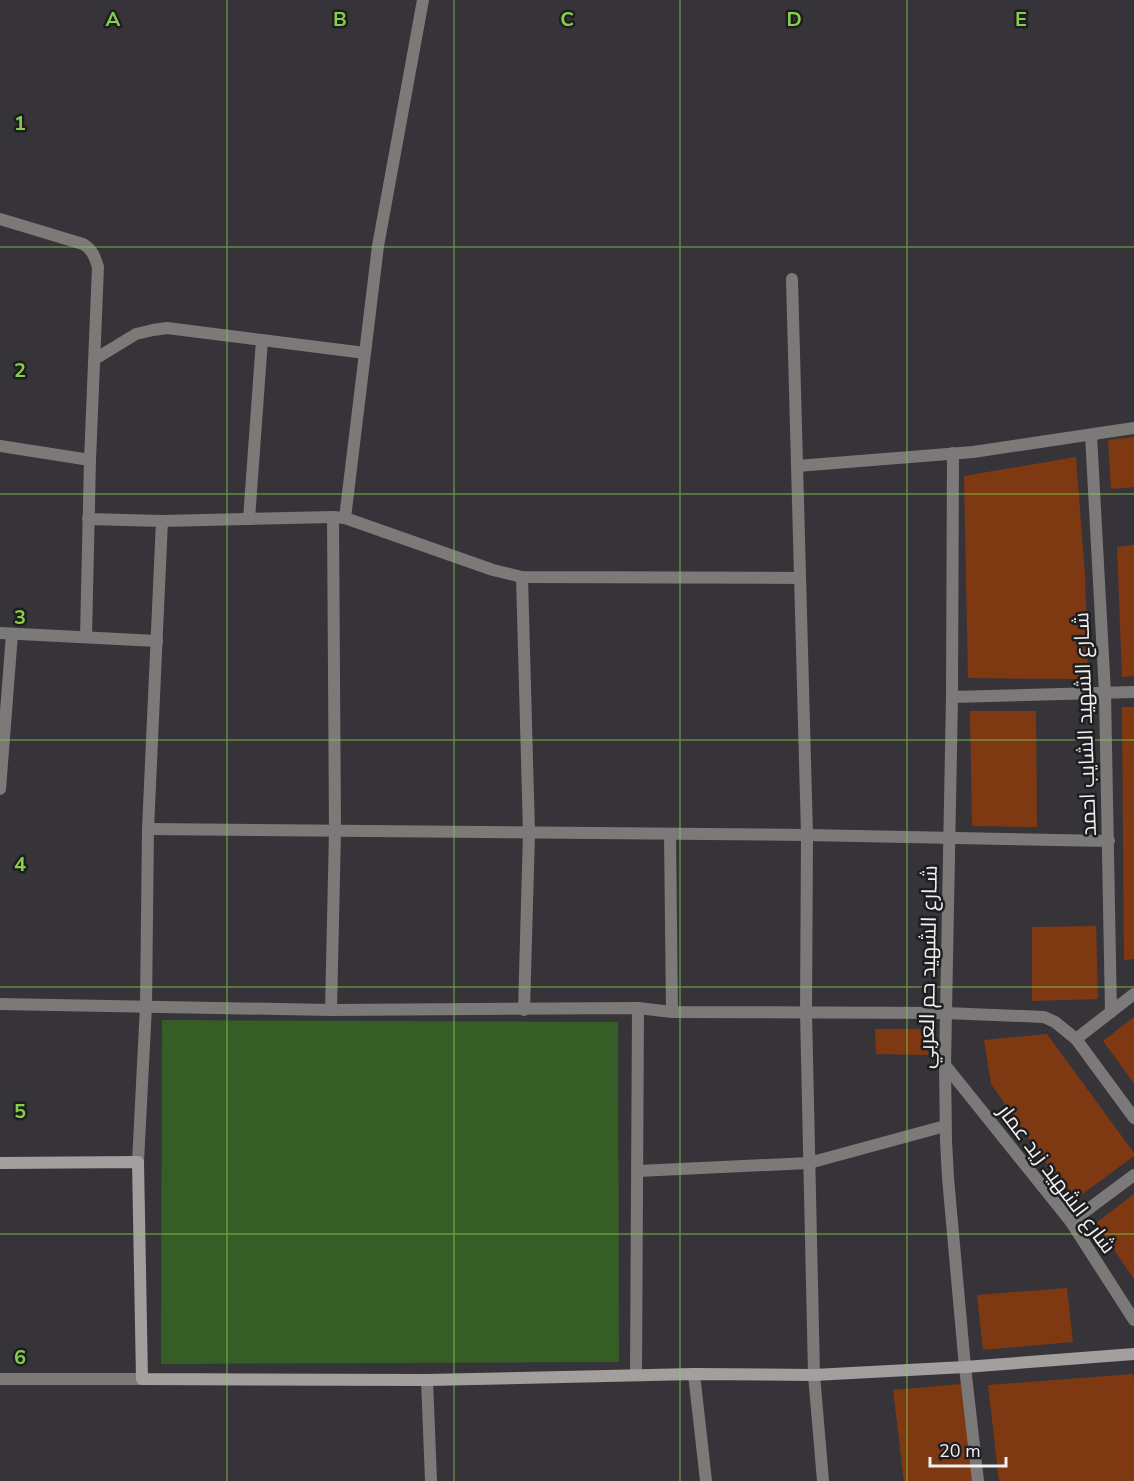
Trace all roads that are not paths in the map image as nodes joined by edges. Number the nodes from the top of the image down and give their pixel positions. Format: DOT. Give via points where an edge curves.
graph roads {
  1 [pos="423,0"];
  2 [pos="0,219"];
  3 [pos="792,279"];
  4 [pos="262,340"];
  5 [pos="365,352"];
  6 [pos="95,359"];
  7 [pos="1134,428"];
  8 [pos="1091,435"];
  9 [pos="0,446"];
  10 [pos="952,453"];
  11 [pos="90,460"];
  12 [pos="797,466"];
  13 [pos="339,518"];
  14 [pos="88,519"];
  15 [pos="249,519"];
  16 [pos="162,521"];
  17 [pos="522,577"];
  18 [pos="800,578"];
  19 [pos="6,634"];
  20 [pos="86,637"];
  21 [pos="157,641"];
  22 [pos="1134,692"];
  23 [pos="1105,693"];
  24 [pos="952,697"];
  25 [pos="0,789"];
  26 [pos="148,829"];
  27 [pos="335,831"];
  28 [pos="529,833"];
  29 [pos="670,834"];
  30 [pos="807,835"];
  31 [pos="950,838"];
  32 [pos="1109,841"];
  33 [pos="1134,994"];
  34 [pos="0,1004"];
  35 [pos="146,1006"];
  36 [pos="638,1008"];
  37 [pos="331,1010"];
  38 [pos="524,1010"];
  39 [pos="672,1012"];
  40 [pos="806,1012"];
  41 [pos="1112,1012"];
  42 [pos="946,1013"];
  43 [pos="1076,1039"];
  44 [pos="945,1065"];
  45 [pos="1134,1118"];
  46 [pos="945,1126"];
  47 [pos="138,1162"];
  48 [pos="0,1163"];
  49 [pos="809,1163"];
  50 [pos="638,1172"];
  51 [pos="1134,1175"];
  52 [pos="1071,1222"];
  53 [pos="1134,1320"];
  54 [pos="1134,1354"];
  55 [pos="965,1367"];
  56 [pos="694,1374"];
  57 [pos="636,1375"];
  58 [pos="814,1375"];
  59 [pos="0,1379"];
  60 [pos="142,1380"];
  61 [pos="427,1380"];
  62 [pos="431,1481"];
  63 [pos="706,1481"];
  64 [pos="823,1481"];
  65 [pos="978,1481"];
  1 -- 5 [label="street" via="378,246"];
  2 -- 6 [label="street" via="89,248 98,267"];
  3 -- 12 [label="street"];
  4 -- 5 [label="street"];
  4 -- 6 [label="street" via="167,328 136,334"];
  4 -- 15 [label="street"];
  5 -- 13 [label="street"];
  6 -- 11 [label="street"];
  7 -- 8 [label="street"];
  8 -- 10 [label="street"];
  8 -- 23 [label="street, شـارع الشهيد الشايب احمد"];
  9 -- 11 [label="street"];
  10 -- 12 [label="street"];
  10 -- 24 [label="street, شـارع الشهيد حم العربي"];
  11 -- 14 [label="street"];
  12 -- 18 [label="street"];
  13 -- 15 [label="street"];
  13 -- 17 [label="street"];
  13 -- 27 [label="street"];
  14 -- 16 [label="street"];
  14 -- 20 [label="street"];
  15 -- 16 [label="street"];
  16 -- 21 [label="street"];
  17 -- 18 [label="street"];
  17 -- 28 [label="street"];
  18 -- 30 [label="street"];
  19 -- 20 [label="street"];
  19 -- 25 [label="street"];
  20 -- 21 [label="street"];
  21 -- 26 [label="street"];
  22 -- 23 [label="street"];
  23 -- 24 [label="street"];
  23 -- 32 [label="street, شـارع الشهيد الشايب احمد"];
  24 -- 31 [label="street, شـارع الشهيد حم العربي"];
  26 -- 27 [label="street"];
  26 -- 35 [label="street"];
  27 -- 28 [label="street"];
  27 -- 37 [label="street"];
  28 -- 29 [label="street"];
  28 -- 38 [label="street"];
  29 -- 30 [label="street"];
  29 -- 39 [label="street"];
  30 -- 31 [label="street"];
  30 -- 40 [label="street"];
  31 -- 32 [label="street"];
  31 -- 42 [label="street, شـارع الشهيد حم العربي"];
  32 -- 41 [label="street, شـارع الشهيد الشايب احمد"];
  33 -- 41 [label="street"];
  34 -- 35 [label="street"];
  35 -- 37 [label="street"];
  35 -- 47 [label="street"];
  36 -- 38 [label="street"];
  36 -- 39 [label="street"];
  36 -- 50 [label="street"];
  37 -- 38 [label="street"];
  39 -- 40 [label="street"];
  40 -- 42 [label="street"];
  40 -- 49 [label="street"];
  41 -- 43 [label="street"];
  42 -- 43 [label="street" via="1044,1017"];
  42 -- 44 [label="street, شـارع الشهيد حم العربي"];
  43 -- 45 [label="street"];
  44 -- 46 [label="street, شـارع الشهيد حم العربي"];
  44 -- 52 [label="street, شارع الشهيد زيد عمار"];
  46 -- 49 [label="street"];
  46 -- 55 [label="street, شـارع الشهيد حم العربي"];
  47 -- 48 [label="street"];
  47 -- 60 [label="street"];
  49 -- 50 [label="street"];
  49 -- 58 [label="street"];
  50 -- 57 [label="street"];
  51 -- 52 [label="street"];
  52 -- 53 [label="street, شارع الشهيد زيد عمار"];
  54 -- 55 [label="street"];
  55 -- 58 [label="street"];
  55 -- 65 [label="street, شـارع الشهيد حم العربي"];
  56 -- 57 [label="street"];
  56 -- 58 [label="street"];
  56 -- 63 [label="street"];
  57 -- 61 [label="street"];
  58 -- 64 [label="street"];
  59 -- 60 [label="street"];
  60 -- 61 [label="street"];
  61 -- 62 [label="street"];
}
